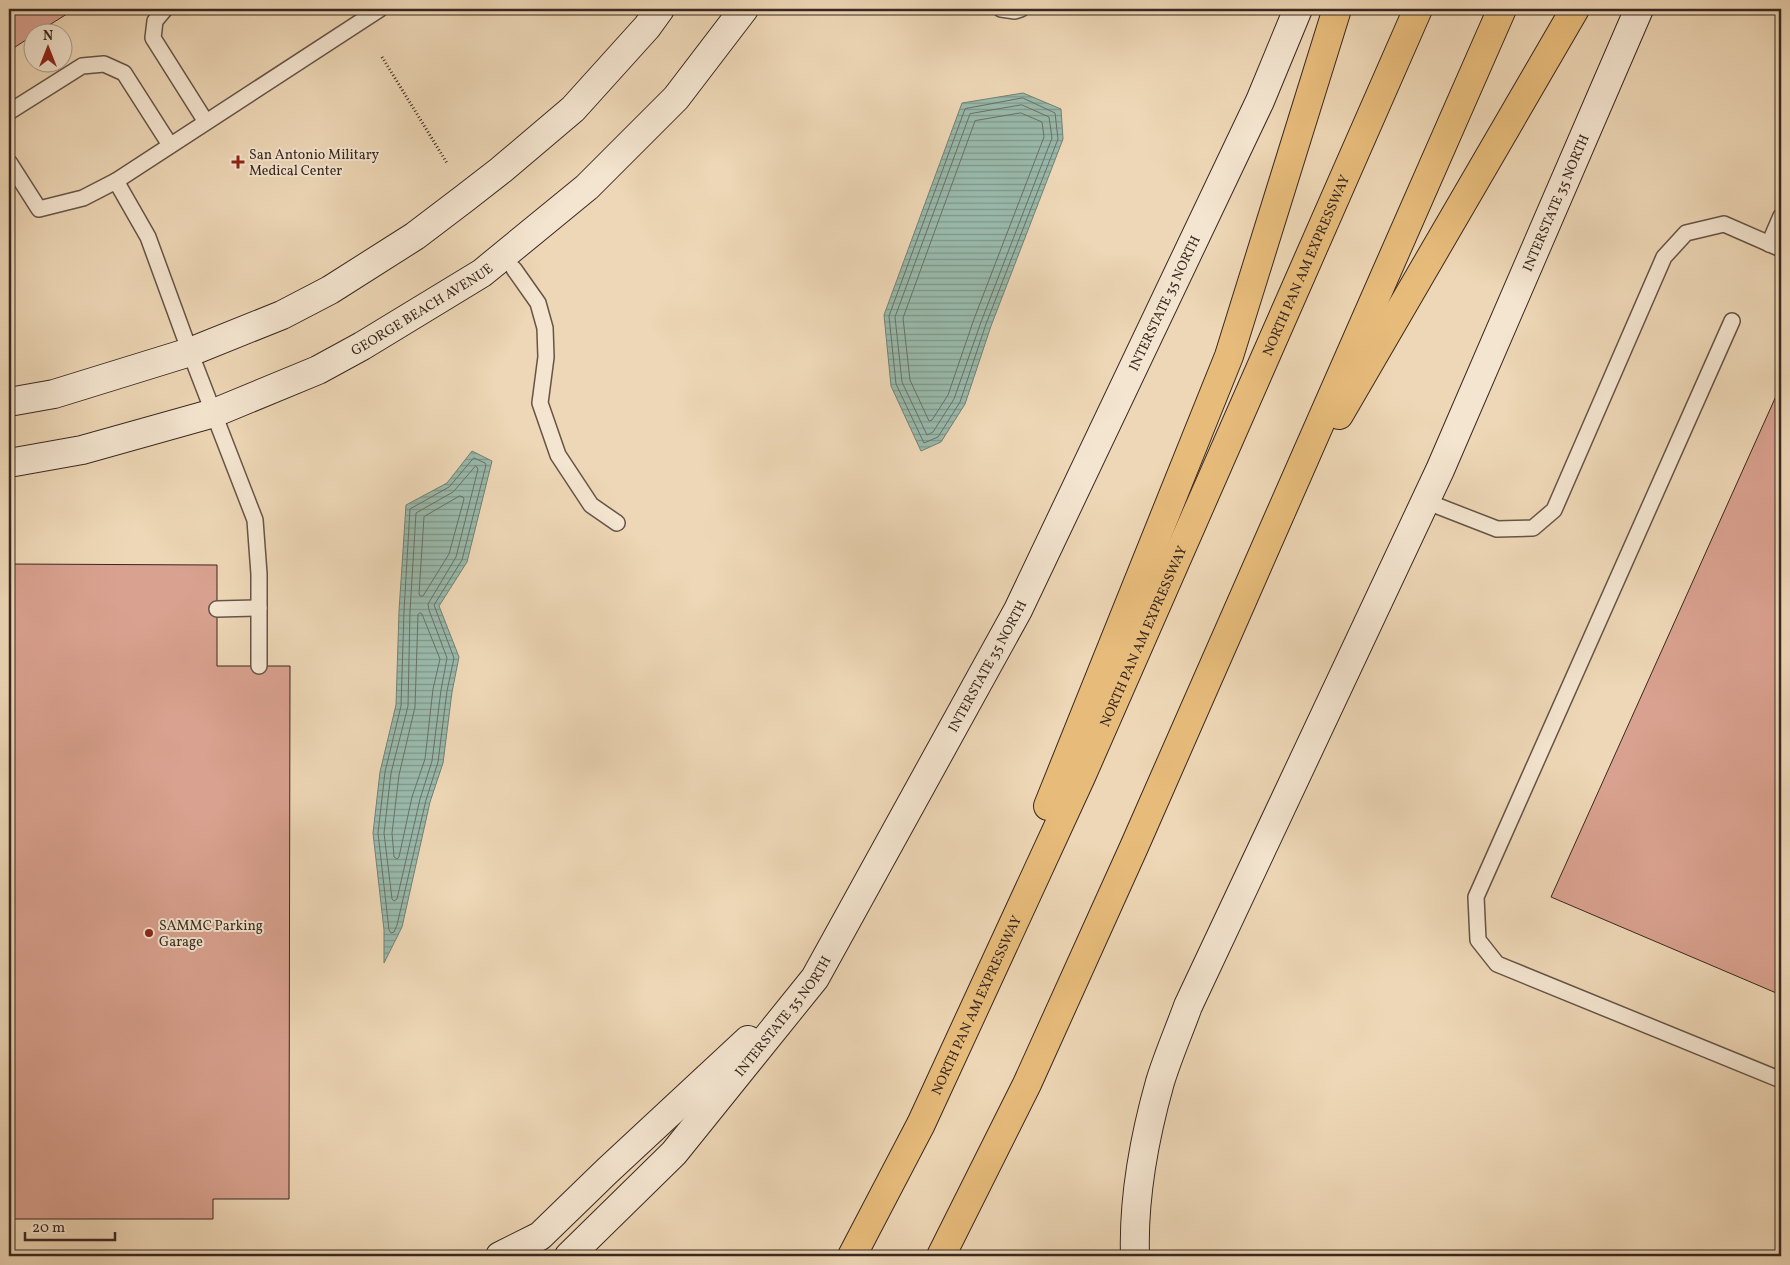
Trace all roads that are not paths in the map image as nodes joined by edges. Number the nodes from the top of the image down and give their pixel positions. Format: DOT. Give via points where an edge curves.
graph roads {
  1 [pos="165,9"];
  2 [pos="380,9"];
  3 [pos="660,9"];
  4 [pos="744,9"];
  5 [pos="1001,9"];
  6 [pos="1021,9"];
  7 [pos="1298,9"];
  8 [pos="1338,9"];
  9 [pos="1418,9"];
  10 [pos="1502,9"];
  11 [pos="1575,9"];
  12 [pos="1639,9"];
  13 [pos="9,112"];
  14 [pos="206,122"];
  15 [pos="170,145"];
  16 [pos="9,162"];
  17 [pos="116,181"];
  18 [pos="1781,216"];
  19 [pos="1775,246"];
  20 [pos="514,269"];
  21 [pos="1732,321"];
  22 [pos="190,352"];
  23 [pos="9,402"];
  24 [pos="214,413"];
  25 [pos="9,463"];
  26 [pos="1425,501"];
  27 [pos="617,523"];
  28 [pos="1268,540"];
  29 [pos="259,608"];
  30 [pos="217,609"];
  31 [pos="259,666"];
  32 [pos="815,978"];
  33 [pos="1781,1080"];
  34 [pos="921,1124"];
  35 [pos="858,1245"];
  36 [pos="947,1246"];
  37 [pos="500,1256"];
  38 [pos="570,1256"];
  39 [pos="1134,1256"];
  1 -- 14 [label="lane" via="155,21 153,38"];
  2 -- 14 [label="lane"];
  3 -- 22 [label="main road" via="573,109 415,236 330,290 282,315"];
  4 -- 24 [label="main road, GEORGE BEACH AVENUE" via="676,98 594,180 482,272 318,370"];
  5 -- 6 [label="lane"];
  7 -- 32 [label="main road, INTERSTATE 35 NORTH" via="1256,110 1018,610"];
  8 -- 34 [label="highway" via="1228,356"];
  9 -- 34 [label="highway, NORTH PAN AM EXPRESSWAY" via="1081,777"];
  10 -- 28 [label="highway"];
  11 -- 28 [label="highway"];
  12 -- 26 [label="main road, INTERSTATE 35 NORTH"];
  13 -- 15 [label="lane" via="82,66 104,64 124,73"];
  14 -- 15 [label="lane"];
  15 -- 17 [label="lane"];
  16 -- 17 [label="lane" via="39,209 84,198"];
  17 -- 22 [label="lane" via="148,237"];
  18 -- 19 [label="lane"];
  19 -- 26 [label="lane" via="1724,224 1686,233 1664,257 1554,510 1533,528 1497,529"];
  20 -- 27 [label="lane" via="538,303 545,328 546,357 540,403 558,454 591,505"];
  21 -- 33 [label="lane" via="1476,897 1478,940 1497,964"];
  22 -- 23 [label="main road" via="54,394"];
  22 -- 24 [label="lane"];
  24 -- 25 [label="main road, GEORGE BEACH AVENUE" via="82,450"];
  24 -- 29 [label="lane" via="255,520"];
  26 -- 39 [label="main road, INTERSTATE 35 NORTH" via="1188,1006 1160,1082 1139,1172"];
  28 -- 36 [label="highway" via="1027,1084"];
  29 -- 30 [label="lane"];
  29 -- 31 [label="lane"];
  32 -- 37 [label="main road" via="540,1236"];
  32 -- 38 [label="main road, INTERSTATE 35 NORTH" via="674,1153"];
  34 -- 35 [label="highway, NORTH PAN AM EXPRESSWAY"];
}
